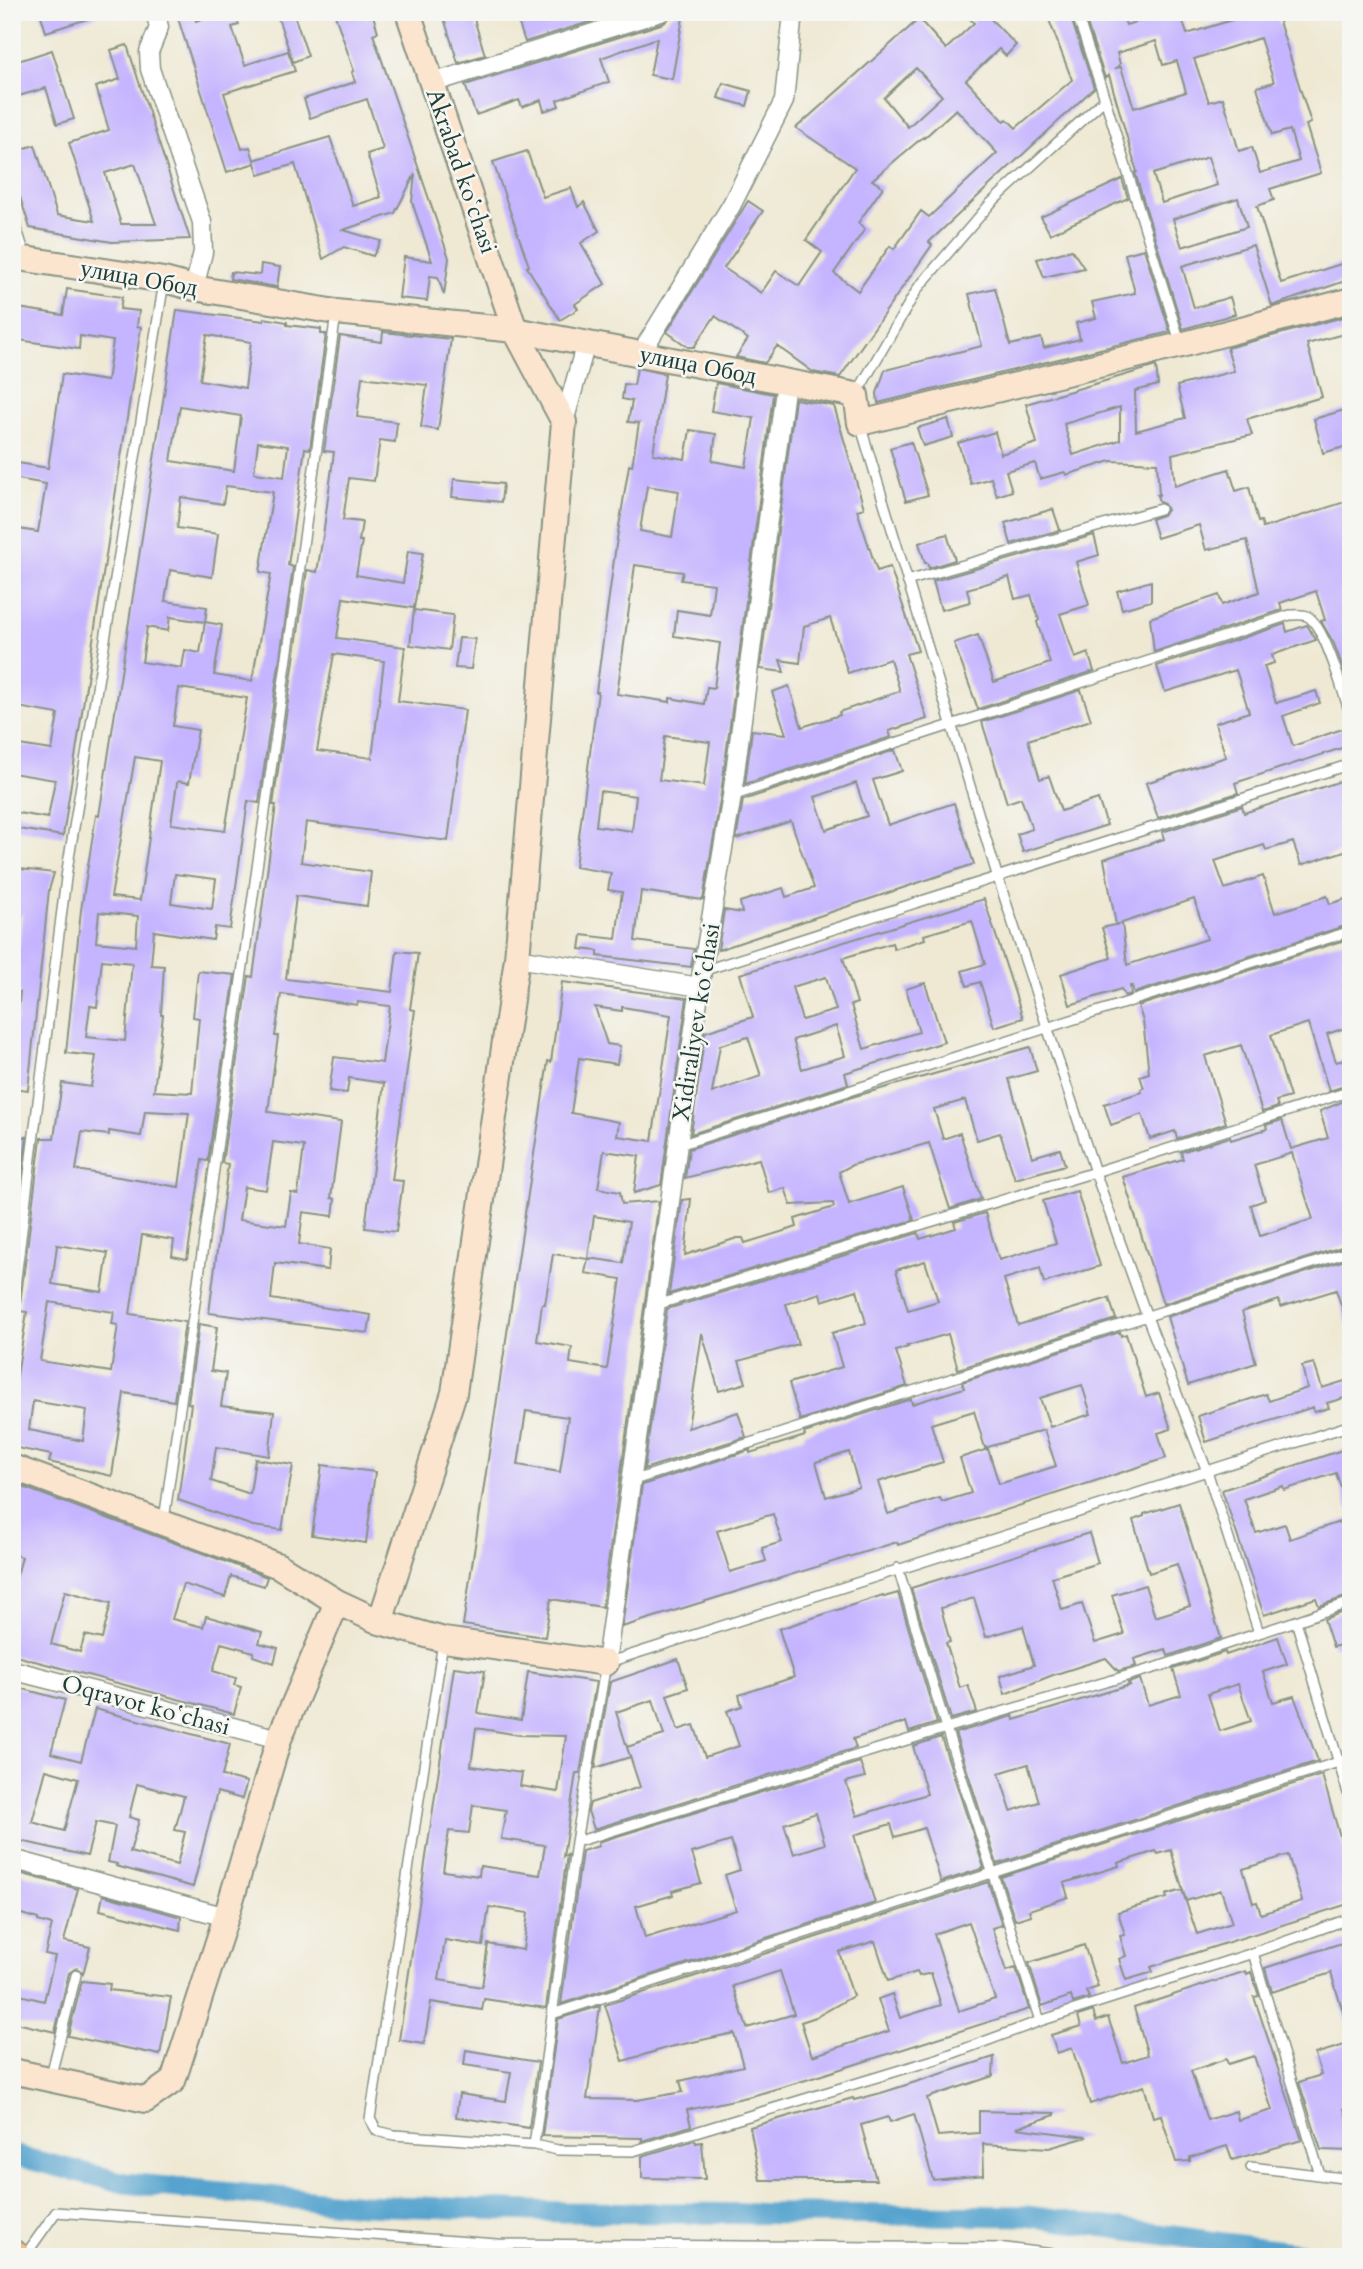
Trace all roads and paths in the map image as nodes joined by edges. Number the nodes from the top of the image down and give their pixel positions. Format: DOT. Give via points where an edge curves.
graph roads {
  1 [pos="155,12"];
  2 [pos="408,12"];
  3 [pos="661,12"];
  4 [pos="793,12"];
  5 [pos="1076,12"];
  6 [pos="432,83"];
  7 [pos="1105,99"];
  8 [pos="12,229"];
  9 [pos="17,257"];
  10 [pos="164,280"];
  11 [pos="194,288"];
  12 [pos="1351,300"];
  13 [pos="336,312"];
  14 [pos="515,330"];
  15 [pos="586,343"];
  16 [pos="1181,345"];
  17 [pos="641,353"];
  18 [pos="786,382"];
  19 [pos="856,395"];
  20 [pos="564,422"];
  21 [pos="860,423"];
  22 [pos="1160,509"];
  23 [pos="906,581"];
  24 [pos="1351,717"];
  25 [pos="953,726"];
  26 [pos="1351,764"];
  27 [pos="732,796"];
  28 [pos="998,878"];
  29 [pos="1351,932"];
  30 [pos="517,958"];
  31 [pos="701,979"];
  32 [pos="1048,1027"];
  33 [pos="1351,1090"];
  34 [pos="677,1145"];
  35 [pos="1095,1171"];
  36 [pos="1351,1251"];
  37 [pos="655,1306"];
  38 [pos="12,1310"];
  39 [pos="1147,1317"];
  40 [pos="1351,1425"];
  41 [pos="12,1467"];
  42 [pos="1207,1471"];
  43 [pos="631,1481"];
  44 [pos="164,1521"];
  45 [pos="898,1568"];
  46 [pos="337,1602"];
  47 [pos="1351,1602"];
  48 [pos="1296,1620"];
  49 [pos="380,1622"];
  50 [pos="1259,1633"];
  51 [pos="444,1640"];
  52 [pos="606,1663"];
  53 [pos="12,1670"];
  54 [pos="946,1728"];
  55 [pos="279,1740"];
  56 [pos="1351,1758"];
  57 [pos="1338,1762"];
  58 [pos="1351,1803"];
  59 [pos="576,1842"];
  60 [pos="12,1859"];
  61 [pos="991,1873"];
  62 [pos="226,1917"];
  63 [pos="1351,1918"];
  64 [pos="1253,1953"];
  65 [pos="76,1975"];
  66 [pos="552,2014"];
  67 [pos="1040,2021"];
  68 [pos="12,2071"];
  69 [pos="50,2080"];
  70 [pos="534,2146"];
  71 [pos="1251,2167"];
  72 [pos="1320,2175"];
  73 [pos="1351,2179"];
  74 [pos="1047,2255"];
  75 [pos="24,2257"];
  76 [pos="1077,2257"];
  1 -- 11 [label="street" via="159,27 149,52 149,69 202,222 203,252"];
  2 -- 6 [label="street, Akrabad koʻchasi"];
  3 -- 6 [label="street"];
  4 -- 17 [label="street" via="784,101 731,206"];
  5 -- 7 [label="lane"];
  6 -- 14 [label="street, Akrabad koʻchasi"];
  7 -- 16 [label="lane"];
  7 -- 19 [label="lane" via="991,203 918,288"];
  8 -- 9 [label="street"];
  9 -- 10 [label="street, улица Обод"];
  10 -- 11 [label="street, улица Обод"];
  10 -- 38 [label="lane" via="67,870"];
  11 -- 13 [label="street, улица Обод"];
  12 -- 16 [label="street"];
  13 -- 14 [label="street, улица Обод"];
  13 -- 44 [label="lane"];
  14 -- 15 [label="street, улица Обод"];
  14 -- 20 [label="street, Akrabad koʻchasi"];
  15 -- 17 [label="street, улица Обод"];
  15 -- 20 [label="street"];
  16 -- 21 [label="street"];
  17 -- 18 [label="street, улица Обод"];
  18 -- 19 [label="street, улица Обод"];
  18 -- 27 [label="street, Xidiraliyev koʻchasi"];
  19 -- 21 [label="street"];
  20 -- 30 [label="street"];
  21 -- 23 [label="lane"];
  22 -- 23 [label="lane"];
  23 -- 25 [label="lane"];
  24 -- 25 [label="lane" via="1316,624 1306,615 1290,615"];
  25 -- 27 [label="lane"];
  25 -- 28 [label="lane"];
  26 -- 28 [label="lane"];
  27 -- 31 [label="street, Xidiraliyev koʻchasi"];
  28 -- 31 [label="lane"];
  28 -- 32 [label="lane"];
  29 -- 32 [label="lane"];
  30 -- 31 [label="street"];
  30 -- 49 [label="street" via="454,1393"];
  31 -- 34 [label="street, Xidiraliyev koʻchasi"];
  32 -- 34 [label="lane"];
  32 -- 35 [label="lane"];
  33 -- 35 [label="lane"];
  34 -- 37 [label="street, Xidiraliyev koʻchasi"];
  35 -- 37 [label="lane"];
  35 -- 39 [label="lane"];
  36 -- 39 [label="lane"];
  37 -- 43 [label="street, Xidiraliyev koʻchasi"];
  39 -- 42 [label="lane"];
  39 -- 43 [label="lane"];
  40 -- 42 [label="lane"];
  41 -- 44 [label="street"];
  42 -- 45 [label="lane"];
  42 -- 50 [label="lane"];
  43 -- 52 [label="street, Xidiraliyev koʻchasi"];
  44 -- 46 [label="street" via="279,1566"];
  45 -- 52 [label="lane"];
  45 -- 54 [label="lane"];
  46 -- 49 [label="street"];
  46 -- 55 [label="street"];
  47 -- 48 [label="lane"];
  48 -- 50 [label="lane"];
  48 -- 57 [label="lane"];
  49 -- 51 [label="street"];
  50 -- 54 [label="lane"];
  51 -- 52 [label="street"];
  51 -- 70 [label="lane" via="370,2119 377,2131 394,2135"];
  52 -- 59 [label="lane"];
  53 -- 55 [label="street, Oqravot koʻchasi"];
  54 -- 59 [label="lane"];
  54 -- 61 [label="lane"];
  55 -- 62 [label="street"];
  56 -- 57 [label="lane"];
  57 -- 58 [label="lane"];
  57 -- 61 [label="lane"];
  59 -- 66 [label="lane"];
  60 -- 62 [label="street"];
  61 -- 66 [label="lane"];
  61 -- 67 [label="lane"];
  62 -- 69 [label="street" via="173,2081 146,2100"];
  63 -- 64 [label="lane"];
  64 -- 67 [label="lane"];
  64 -- 72 [label="lane"];
  65 -- 69 [label="lane"];
  66 -- 70 [label="lane"];
  67 -- 70 [label="lane" via="940,2058 633,2151"];
  68 -- 69 [label="street"];
  71 -- 72 [label="lane"];
  72 -- 73 [label="lane"];
  74 -- 75 [label="lane" via="1006,2248 497,2244 56,2212"];
  74 -- 76 [label="lane"];
}
